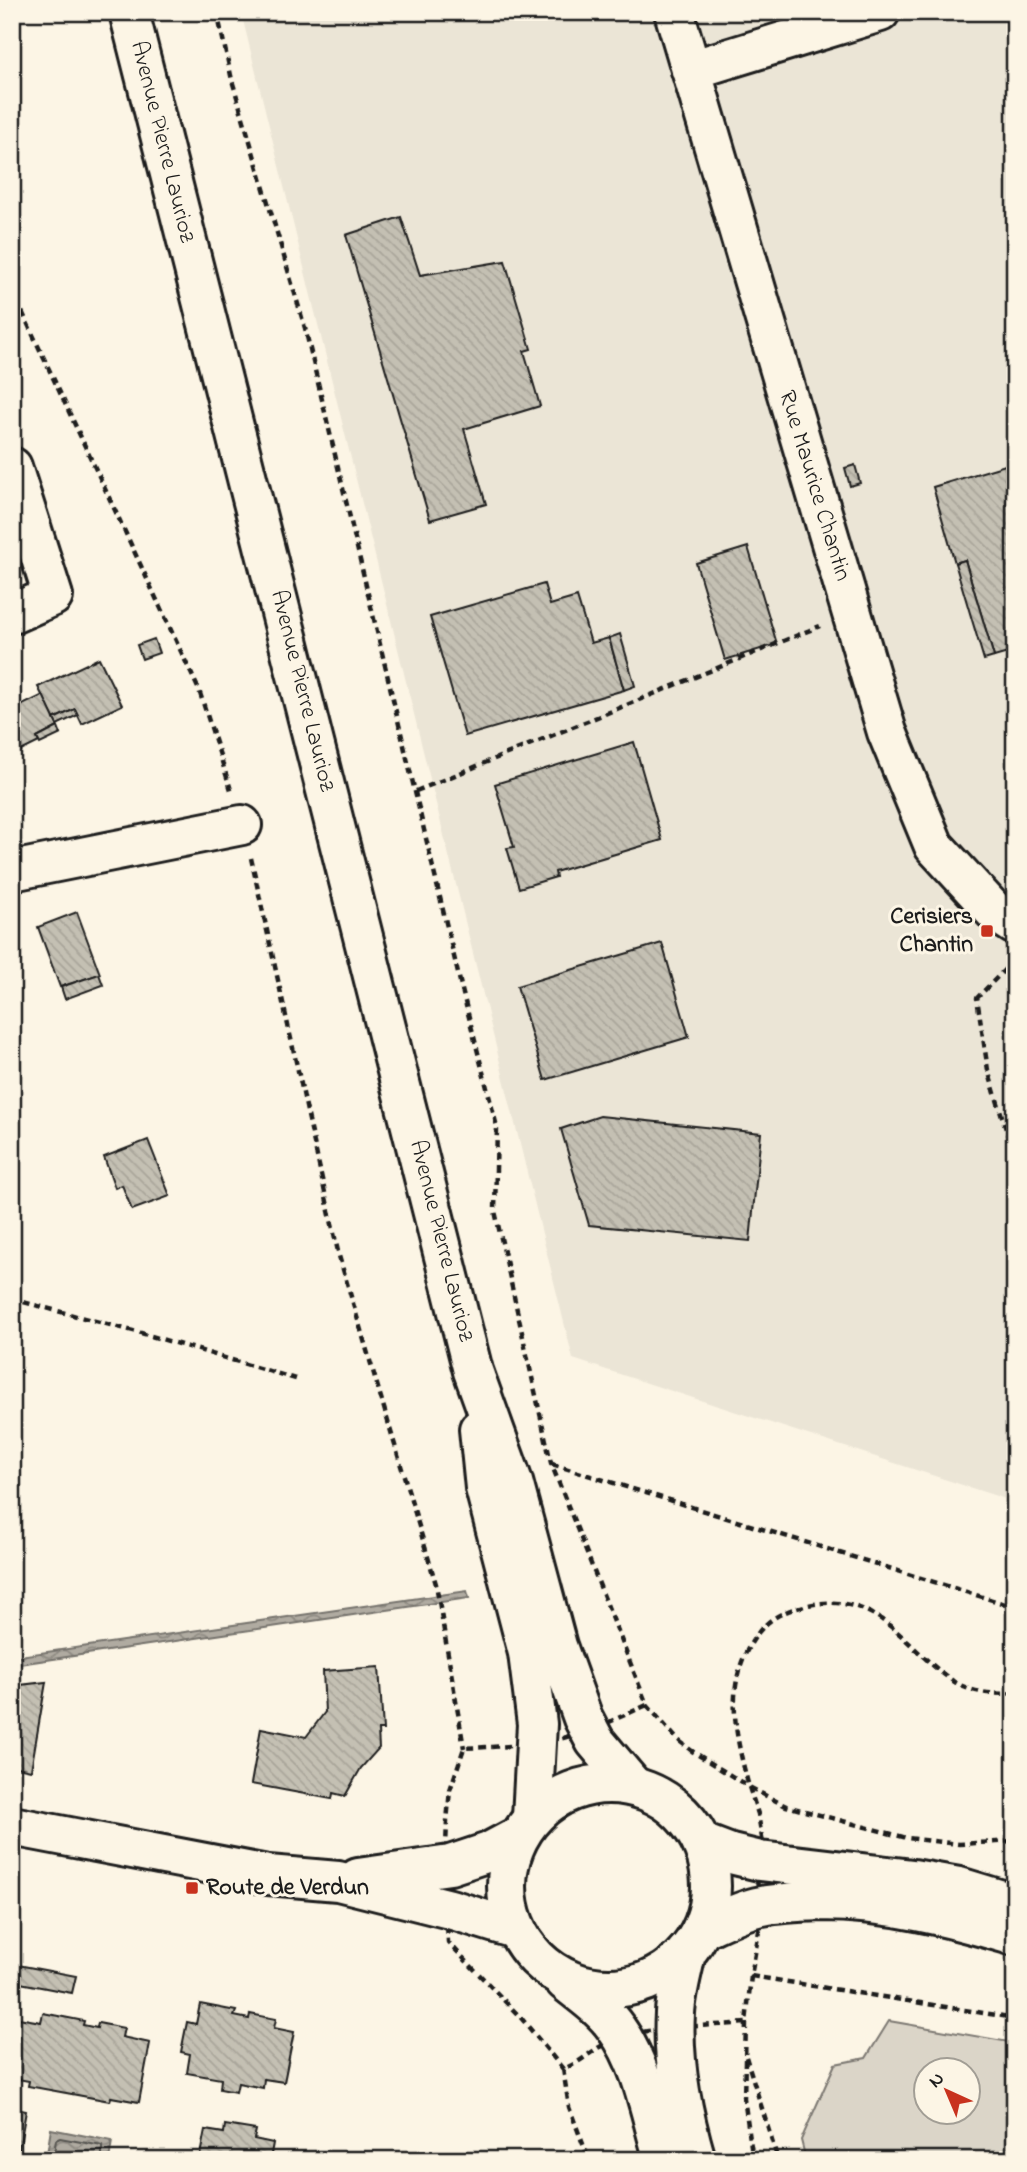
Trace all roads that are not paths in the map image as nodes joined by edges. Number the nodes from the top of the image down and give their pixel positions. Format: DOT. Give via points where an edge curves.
graph roads {
  1 [pos="129,12"];
  2 [pos="674,12"];
  3 [pos="880,12"];
  4 [pos="691,70"];
  5 [pos="12,467"];
  6 [pos="12,614"];
  7 [pos="242,825"];
  8 [pos="12,871"];
  9 [pos="1015,925"];
  10 [pos="473,1371"];
  11 [pos="633,1786"];
  12 [pos="12,1826"];
  13 [pos="525,1827"];
  14 [pos="702,1843"];
  15 [pos="338,1881"];
  16 [pos="1015,1903"];
  17 [pos="515,1929"];
  18 [pos="1015,1936"];
  19 [pos="694,1941"];
  20 [pos="561,1977"];
  21 [pos="664,2160"];
  22 [pos="696,2160"];
  1 -- 10 [label="main road, Avenue Pierre Laurioz"];
  2 -- 4 [label="main road, Rue Maurice Chantin"];
  3 -- 4 [label="main road"];
  4 -- 9 [label="main road, Rue Maurice Chantin" via="887,732 934,846 995,912"];
  5 -- 6 [label="main road" via="53,596"];
  7 -- 8 [label="main road"];
  10 -- 11 [label="main road, Avenue Pierre Laurioz" via="513,1482 557,1646 589,1731"];
  10 -- 13 [label="main road, Avenue Pierre Laurioz" via="485,1488 528,1653 537,1745"];
  11 -- 13 [label="main road" via="596,1784 561,1795"];
  11 -- 14 [label="main road" via="674,1807"];
  12 -- 15 [label="main road" via="268,1875"];
  13 -- 15 [label="main road" via="489,1852 450,1865"];
  13 -- 17 [label="main road" via="507,1873 506,1892"];
  14 -- 16 [label="main road" via="760,1861 913,1878"];
  14 -- 19 [label="main road" via="712,1886 709,1908"];
  15 -- 17 [label="main road"];
  17 -- 20 [label="main road" via="542,1964"];
  18 -- 19 [label="main road" via="907,1908 850,1901 759,1907 737,1913"];
  19 -- 20 [label="main road" via="666,1972 641,1983 614,1989"];
  19 -- 22 [label="main road" via="678,1987 675,2028 683,2114"];
  20 -- 21 [label="main road" via="601,2011 623,2039"];
}
